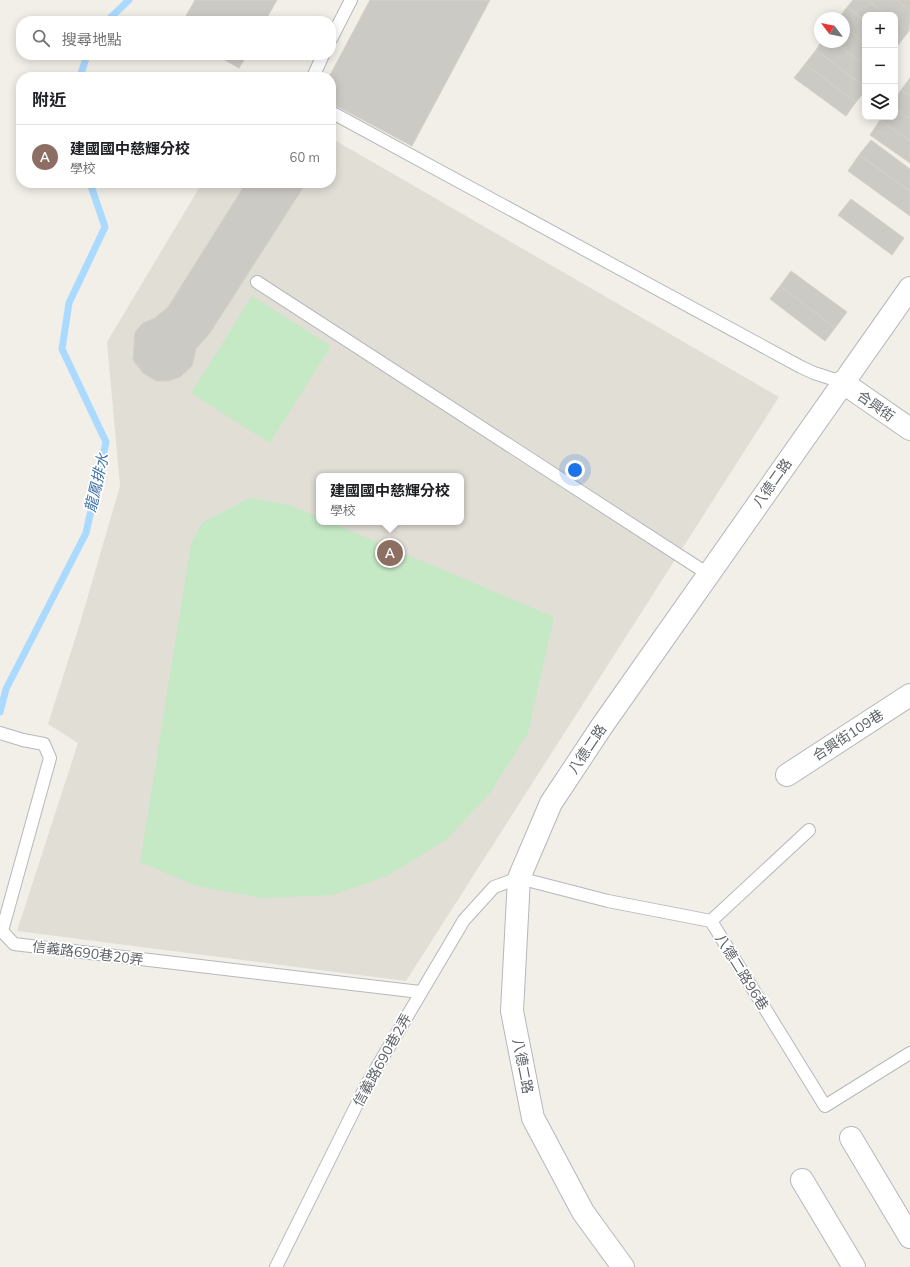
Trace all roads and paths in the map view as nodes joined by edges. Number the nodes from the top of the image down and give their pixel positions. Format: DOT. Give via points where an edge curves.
graph roads {
  1 [pos="351,0"];
  2 [pos="336,30"];
  3 [pos="320,60"];
  4 [pos="314,72"];
  5 [pos="336,115"];
  6 [pos="257,282"];
  7 [pos="910,288"];
  8 [pos="842,382"];
  9 [pos="910,429"];
  10 [pos="708,574"];
  11 [pos="910,695"];
  12 [pos="0,733"];
  13 [pos="787,775"];
  14 [pos="809,830"];
  15 [pos="519,878"];
  16 [pos="710,921"];
  17 [pos="420,992"];
  18 [pos="910,1053"];
  19 [pos="851,1138"];
  20 [pos="802,1180"];
  21 [pos="910,1237"];
  22 [pos="276,1267"];
  23 [pos="623,1267"];
  24 [pos="854,1267"];
  1 -- 2 [label="lane"];
  3 -- 4 [label="lane"];
  5 -- 8 [label="lane" via="801,367"];
  6 -- 10 [label="lane"];
  7 -- 8 [label="street, 八德二路"];
  8 -- 9 [label="street, 合興街"];
  8 -- 10 [label="street, 八德二路"];
  10 -- 15 [label="street, 八德二路" via="551,803"];
  11 -- 13 [label="street, 合興街109巷"];
  12 -- 17 [label="lane, 信義路690巷20弄" via="44,744 50,758 2,932 14,944"];
  14 -- 16 [label="lane"];
  15 -- 16 [label="lane, 八德二路96巷" via="608,902"];
  15 -- 17 [label="lane, 信義路690巷2弄" via="494,886 464,920"];
  15 -- 23 [label="street, 八德二路" via="512,1011 533,1118 583,1212"];
  16 -- 18 [label="lane, 八德二路96巷" via="825,1106"];
  17 -- 22 [label="lane, 信義路690巷2弄" via="367,1084"];
  19 -- 21 [label="street"];
  20 -- 24 [label="street"];
}
